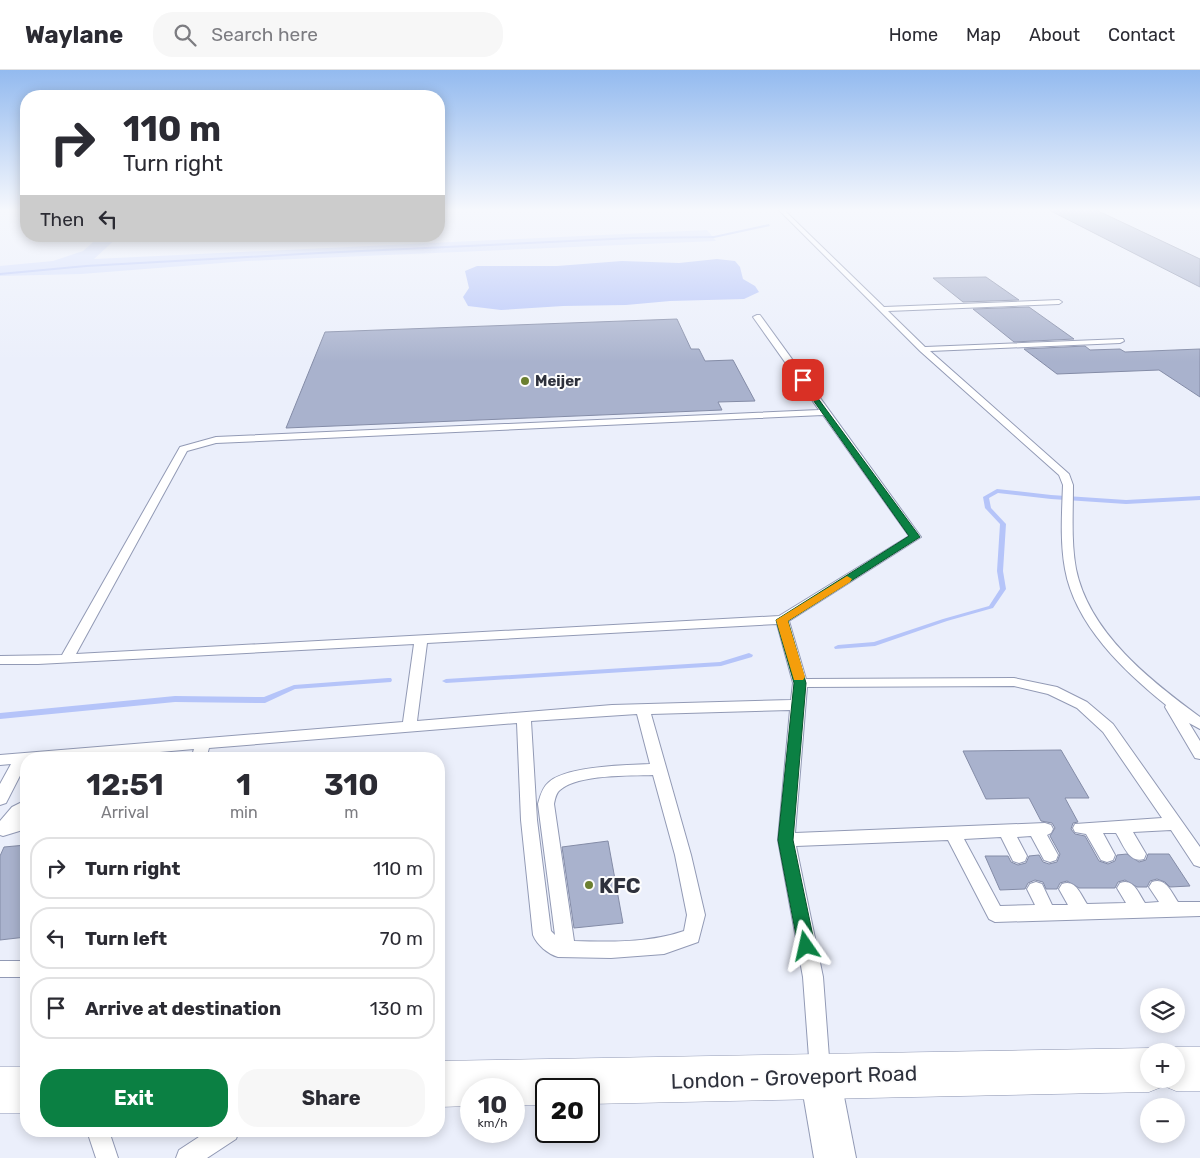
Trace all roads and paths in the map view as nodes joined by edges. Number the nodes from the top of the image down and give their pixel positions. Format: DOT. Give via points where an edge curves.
graph roads {
  1 [pos="833,260"];
  2 [pos="1059,302"];
  3 [pos="884,309"];
  4 [pos="757,317"];
  5 [pos="1120,341"];
  6 [pos="923,349"];
  7 [pos="826,412"];
  8 [pos="782,620"];
  9 [pos="421,639"];
  10 [pos="67,658"];
  11 [pos="0,660"];
  12 [pos="800,683"];
  13 [pos="1170,702"];
  14 [pos="798,705"];
  15 [pos="642,710"];
  16 [pos="524,719"];
  17 [pos="1200,724"];
  18 [pos="409,728"];
  19 [pos="200,752"];
  20 [pos="1200,754"];
  21 [pos="20,758"];
  22 [pos="0,760"];
  23 [pos="20,762"];
  24 [pos="659,769"];
  25 [pos="0,800"];
  26 [pos="20,810"];
  27 [pos="1175,824"];
  28 [pos="20,825"];
  29 [pos="1120,826"];
  30 [pos="2,831"];
  31 [pos="1006,831"];
  32 [pos="953,834"];
  33 [pos="786,840"];
  34 [pos="1138,854"];
  35 [pos="1050,855"];
  36 [pos="1108,855"];
  37 [pos="1018,856"];
  38 [pos="1200,860"];
  39 [pos="1158,887"];
  40 [pos="1068,888"];
  41 [pos="1126,888"];
  42 [pos="1036,889"];
  43 [pos="1200,909"];
  44 [pos="1140,910"];
  45 [pos="1174,910"];
  46 [pos="1082,912"];
  47 [pos="1048,913"];
  48 [pos="566,949"];
  49 [pos="20,969"];
  50 [pos="0,970"];
  51 [pos="1185,1069"];
  52 [pos="1200,1069"];
  53 [pos="1140,1070"];
  54 [pos="820,1076"];
  55 [pos="445,1084"];
  56 [pos="0,1090"];
  57 [pos="20,1090"];
  58 [pos="100,1137"];
  59 [pos="219,1137"];
  60 [pos="107,1158"];
  61 [pos="187,1158"];
  62 [pos="835,1158"];
  1 -- 3 [label="lane"];
  2 -- 3 [label="lane"];
  3 -- 6 [label="lane"];
  4 -- 7 [label="lane"];
  5 -- 6 [label="lane"];
  6 -- 13 [label="lane" via="1064,474 1069,506 1069,560 1073,581 1086,611 1134,669"];
  7 -- 8 [label="lane" via="915,537"];
  7 -- 10 [label="lane" via="216,440 183,449"];
  8 -- 9 [label="lane"];
  8 -- 12 [label="lane"];
  9 -- 10 [label="lane"];
  9 -- 18 [label="lane"];
  10 -- 11 [label="lane"];
  12 -- 14 [label="lane"];
  12 -- 27 [label="lane" via="1014,682 1052,690 1082,705 1108,728"];
  13 -- 17 [label="lane"];
  13 -- 20 [label="lane"];
  14 -- 15 [label="lane"];
  14 -- 33 [label="lane"];
  15 -- 16 [label="lane"];
  15 -- 24 [label="lane"];
  16 -- 18 [label="lane"];
  16 -- 48 [label="lane" via="529,820 540,928 542,935 558,949"];
  18 -- 19 [label="lane"];
  21 -- 22 [label="lane"];
  23 -- 25 [label="lane"];
  24 -- 48 [label="lane" via="576,777 557,784 549,792 546,804"];
  24 -- 48 [label="lane" via="696,915 692,936 664,946"];
  26 -- 30 [label="lane"];
  27 -- 29 [label="lane"];
  27 -- 38 [label="lane"];
  28 -- 30 [label="lane"];
  29 -- 34 [label="lane"];
  29 -- 36 [label="lane" via="1086,828"];
  31 -- 32 [label="lane"];
  31 -- 35 [label="lane" via="1041,829"];
  31 -- 37 [label="lane"];
  32 -- 33 [label="lane"];
  32 -- 47 [label="lane" via="995,914"];
  33 -- 54 [label="lane" via="813,977"];
  39 -- 45 [label="lane"];
  40 -- 46 [label="lane"];
  41 -- 44 [label="lane"];
  42 -- 47 [label="lane"];
  43 -- 45 [label="lane"];
  44 -- 45 [label="lane"];
  44 -- 46 [label="lane"];
  46 -- 47 [label="lane"];
  49 -- 50 [label="lane"];
  51 -- 52 [label="main road"];
  53 -- 54 [label="main road, London - Groveport Road"];
  54 -- 55 [label="main road, London - Groveport Road"];
  54 -- 62 [label="street"];
  56 -- 57 [label="main road"];
  58 -- 60 [label="lane"];
  59 -- 61 [label="lane"];
}
